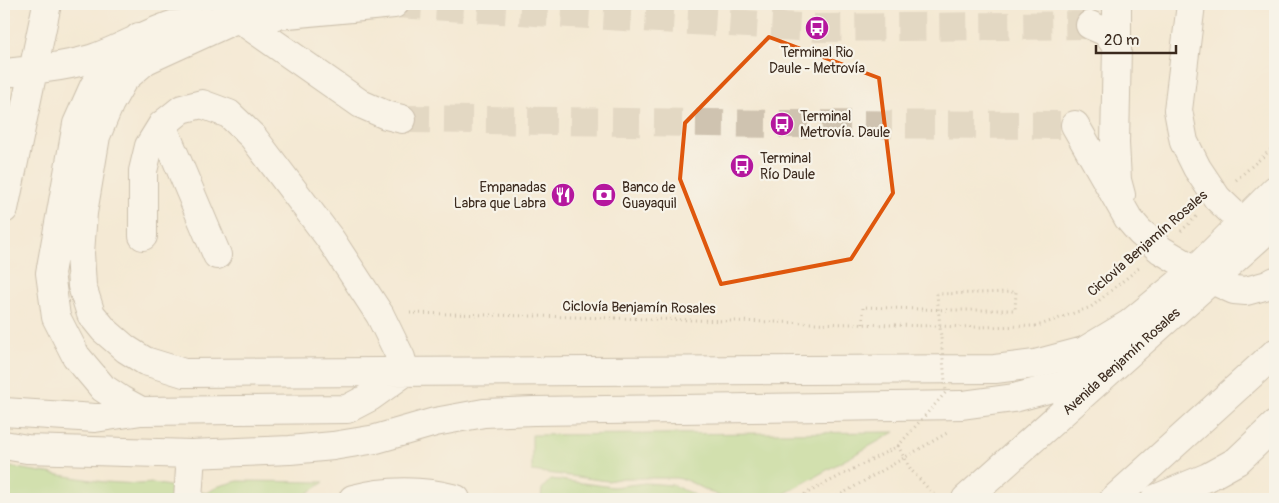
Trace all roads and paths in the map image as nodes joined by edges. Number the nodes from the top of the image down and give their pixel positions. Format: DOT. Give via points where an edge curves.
graph roads {
  1 [pos="47,4"];
  2 [pos="394,4"];
  3 [pos="1117,4"];
  4 [pos="1191,4"];
  5 [pos="236,11"];
  6 [pos="1090,25"];
  7 [pos="139,38"];
  8 [pos="1117,47"];
  9 [pos="32,71"];
  10 [pos="4,73"];
  11 [pos="402,119"];
  12 [pos="162,125"];
  13 [pos="1075,125"];
  14 [pos="1275,146"];
  15 [pos="1275,190"];
  16 [pos="1217,198"];
  17 [pos="4,209"];
  18 [pos="1128,218"];
  19 [pos="1242,222"];
  20 [pos="1274,225"];
  21 [pos="143,236"];
  22 [pos="1161,250"];
  23 [pos="217,255"];
  24 [pos="1203,274"];
  25 [pos="1275,281"];
  26 [pos="405,313"];
  27 [pos="863,324"];
  28 [pos="1275,353"];
  29 [pos="1126,355"];
  30 [pos="405,372"];
  31 [pos="962,405"];
  32 [pos="141,411"];
  33 [pos="4,412"];
  34 [pos="1275,425"];
  35 [pos="4,445"];
  36 [pos="898,446"];
  37 [pos="191,454"];
  38 [pos="188,499"];
  39 [pos="353,499"];
  40 [pos="456,499"];
  41 [pos="808,499"];
  42 [pos="833,499"];
  43 [pos="938,499"];
  44 [pos="966,499"];
  45 [pos="1114,499"];
  46 [pos="1155,499"];
  1 -- 9 [label="main road"];
  2 -- 5 [label="main road"];
  3 -- 8 [label="main road"];
  4 -- 16 [label="main road" via="1178,110 1184,142 1196,168"];
  5 -- 7 [label="main road" via="172,25"];
  5 -- 11 [label="main road" via="361,104"];
  5 -- 30 [label="main road" via="146,60 123,80 110,103 96,136 83,213 82,286 90,314 126,349 145,361 184,373"];
  6 -- 8 [label="main road" via="1106,32"];
  7 -- 9 [label="main road" via="91,58"];
  7 -- 32 [label="main road" via="94,86 77,124 50,273 56,317 76,356 103,388"];
  8 -- 18 [label="main road" via="1117,180"];
  9 -- 10 [label="main road"];
  9 -- 17 [label="main road"];
  12 -- 21 [label="main road" via="149,146 143,172"];
  12 -- 23 [label="main road"];
  12 -- 30 [label="main road" via="182,108 202,104 229,114 253,137 331,240 380,315"];
  13 -- 18 [label="main road"];
  14 -- 16 [label="path, Ciclovía Benjamín Rosales"];
  15 -- 19 [label="main road, Avenida Benjamín Rosales"];
  16 -- 19 [label="main road"];
  16 -- 22 [label="path, Ciclovía Benjamín Rosales"];
  18 -- 22 [label="main road"];
  19 -- 20 [label="main road" via="1256,227"];
  19 -- 24 [label="main road, Avenida Benjamín Rosales"];
  20 -- 24 [label="main road, Avenida Benjamín Rosales"];
  22 -- 24 [label="main road"];
  22 -- 27 [label="path, Ciclovía Benjamín Rosales" via="1091,307 1037,326"];
  24 -- 25 [label="main road" via="1234,290 1246,291"];
  24 -- 29 [label="main road, Avenida Benjamín Rosales"];
  24 -- 30 [label="main road" via="1084,352 1027,365 985,369"];
  26 -- 27 [label="path, Ciclovía Benjamín Rosales"];
  27 -- 36 [label="path, bridge" via="863,307 948,310 1015,310 1016,292 937,294 946,392"];
  28 -- 45 [label="main road"];
  29 -- 31 [label="main road" via="1063,385 1014,398"];
  29 -- 44 [label="main road, Avenida Benjamín Rosales"];
  30 -- 32 [label="main road" via="347,409"];
  31 -- 37 [label="main road" via="484,413 333,446"];
  31 -- 42 [label="path" via="950,432"];
  32 -- 33 [label="main road" via="95,418"];
  34 -- 46 [label="main road" via="1237,461"];
  35 -- 37 [label="main road" via="27,449"];
  36 -- 41 [label="path, bridge" via="805,494"];
  36 -- 43 [label="path, bridge" via="911,470"];
  37 -- 38 [label="main road"];
  39 -- 40 [label="main road" via="414,492"];
}
